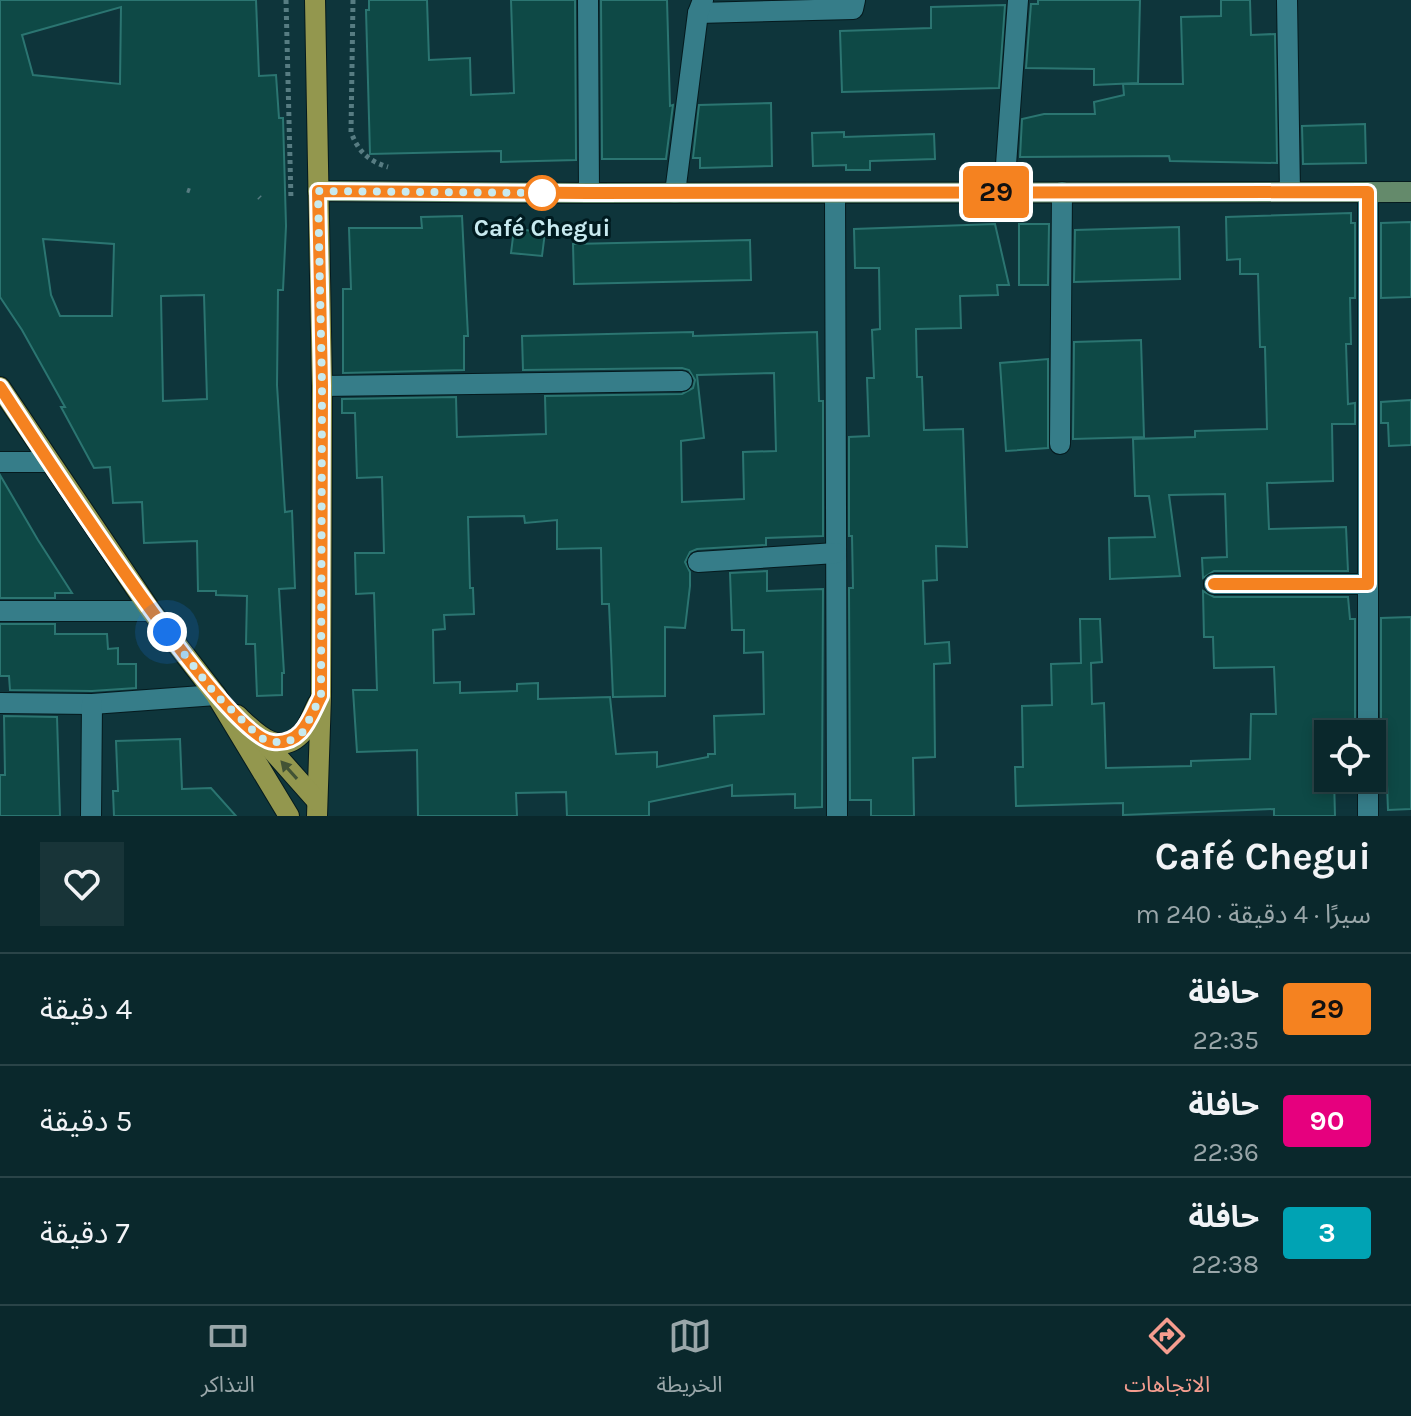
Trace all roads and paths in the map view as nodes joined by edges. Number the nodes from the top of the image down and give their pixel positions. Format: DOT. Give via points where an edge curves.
graph roads {
  1 [pos="286,0"];
  2 [pos="315,0"];
  3 [pos="353,0"];
  4 [pos="588,0"];
  5 [pos="855,0"];
  6 [pos="1018,0"];
  7 [pos="1287,0"];
  8 [pos="701,7"];
  9 [pos="401,167"];
  10 [pos="318,191"];
  11 [pos="1004,192"];
  12 [pos="1062,192"];
  13 [pos="1290,192"];
  14 [pos="1368,192"];
  15 [pos="1411,192"];
  16 [pos="589,193"];
  17 [pos="675,193"];
  18 [pos="835,193"];
  19 [pos="288,200"];
  20 [pos="682,381"];
  21 [pos="322,386"];
  22 [pos="0,387"];
  23 [pos="1060,444"];
  24 [pos="0,462"];
  25 [pos="49,462"];
  26 [pos="836,553"];
  27 [pos="698,562"];
  28 [pos="1214,584"];
  29 [pos="1368,584"];
  30 [pos="0,611"];
  31 [pos="151,611"];
  32 [pos="216,695"];
  33 [pos="321,696"];
  34 [pos="0,703"];
  35 [pos="92,704"];
  36 [pos="1368,720"];
  37 [pos="261,738"];
  38 [pos="1368,792"];
  39 [pos="317,808"];
  40 [pos="91,816"];
  41 [pos="289,816"];
  42 [pos="837,816"];
  43 [pos="1368,816"];
  1 -- 19 [label="path"];
  2 -- 10 [label="main road"];
  3 -- 9 [label="path" via="351,132 358,150 369,159"];
  4 -- 16 [label="street"];
  5 -- 8 [label="street" via="853,9"];
  6 -- 11 [label="street"];
  7 -- 13 [label="street"];
  8 -- 17 [label="street"];
  10 -- 16 [label="main road"];
  10 -- 21 [label="main road"];
  11 -- 12 [label="main road"];
  11 -- 18 [label="main road"];
  12 -- 13 [label="main road"];
  12 -- 23 [label="street"];
  13 -- 14 [label="main road"];
  14 -- 15 [label="main road"];
  14 -- 29 [label="street"];
  16 -- 17 [label="main road"];
  17 -- 18 [label="main road"];
  18 -- 26 [label="street"];
  20 -- 21 [label="street"];
  21 -- 33 [label="main road"];
  22 -- 25 [label="main road"];
  24 -- 25 [label="street"];
  25 -- 31 [label="main road"];
  26 -- 27 [label="street"];
  26 -- 42 [label="street"];
  28 -- 29 [label="street"];
  29 -- 36 [label="street"];
  30 -- 31 [label="street"];
  31 -- 32 [label="main road"];
  32 -- 35 [label="street"];
  32 -- 37 [label="main road"];
  32 -- 41 [label="main road"];
  33 -- 37 [label="main road" via="303,732 288,742"];
  33 -- 39 [label="main road"];
  34 -- 35 [label="street"];
  35 -- 40 [label="street"];
  39 -- 37 [label="main road, one-way"];
  38 -- 43 [label="street"];
}
